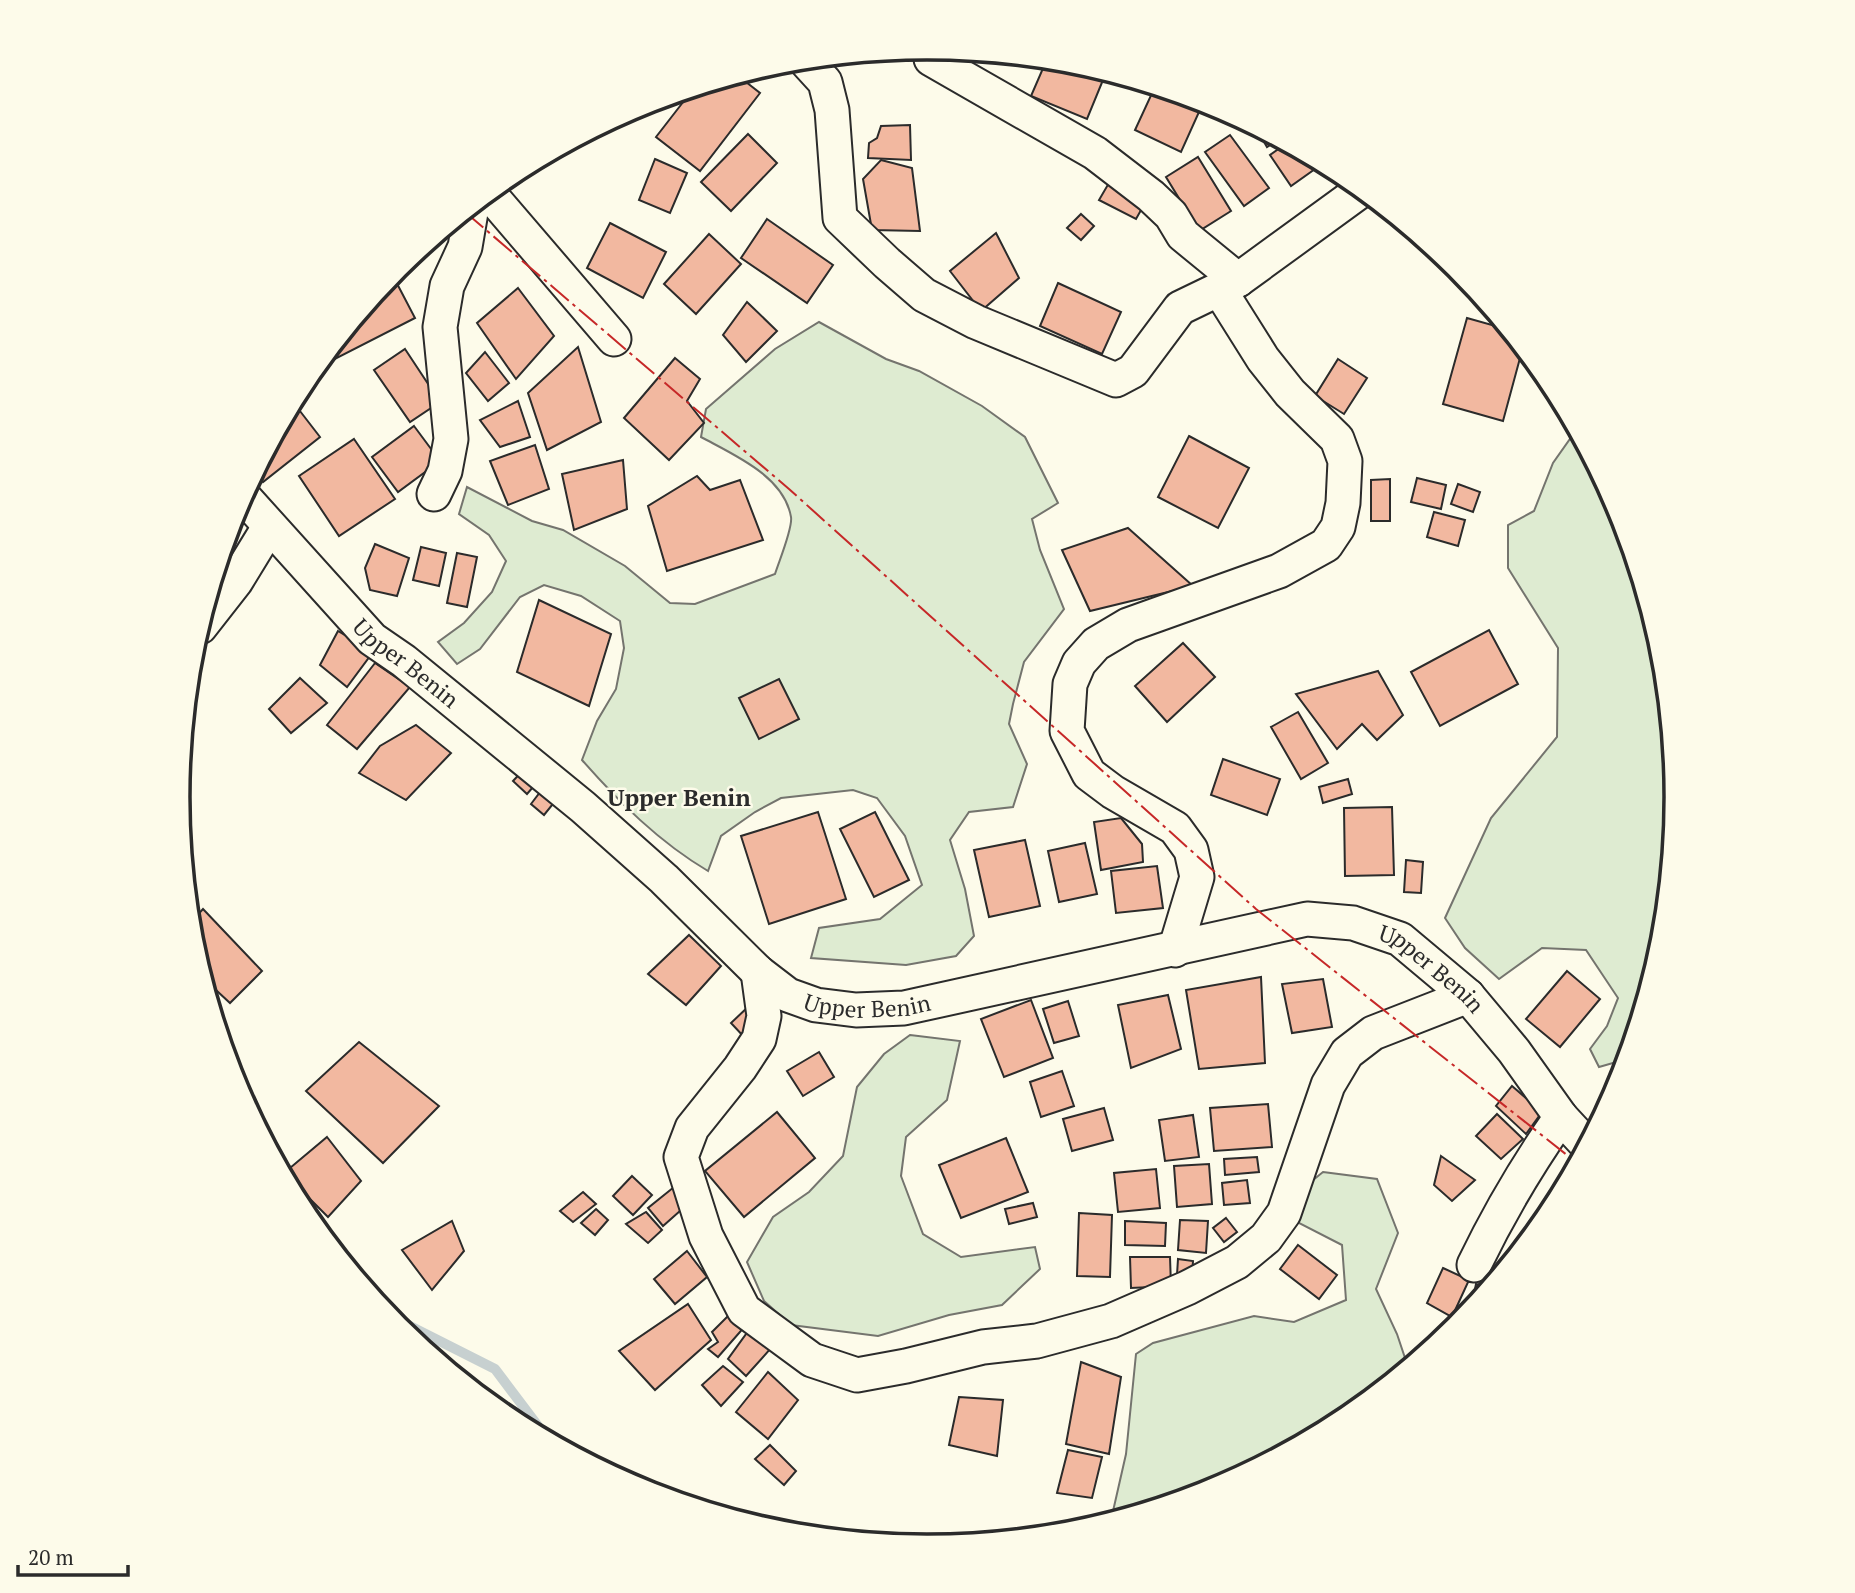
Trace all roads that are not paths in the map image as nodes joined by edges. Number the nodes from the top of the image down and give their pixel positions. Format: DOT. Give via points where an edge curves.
graph roads {
  1 [pos="933,60"];
  2 [pos="813,69"];
  3 [pos="1353,196"];
  4 [pos="495,200"];
  5 [pos="469,220"];
  6 [pos="1228,285"];
  7 [pos="614,339"];
  8 [pos="434,495"];
  9 [pos="251,505"];
  10 [pos="270,527"];
  11 [pos="216,607"];
  12 [pos="1175,950"];
  13 [pos="758,972"];
  14 [pos="1468,996"];
  15 [pos="1561,1116"];
  16 [pos="1580,1137"];
  17 [pos="1474,1265"];
  1 -- 6 [label="street" via="1095,153 1171,215"];
  2 -- 6 [label="street" via="825,82 832,110 840,218 924,295 976,322 1116,380 1133,371 1180,308"];
  3 -- 6 [label="street"];
  4 -- 7 [label="street"];
  5 -- 8 [label="street" via="466,247 447,286 440,327 450,439 445,471"];
  6 -- 12 [label="street" via="1263,359 1337,439 1345,461 1343,503 1338,527 1326,545 1279,571 1128,625 1096,644 1079,663 1070,684 1067,731 1089,774 1175,828 1191,849 1197,877"];
  9 -- 10 [label="street, Upper Benin"];
  10 -- 11 [label="street"];
  10 -- 13 [label="street, Upper Benin" via="372,639 583,807"];
  12 -- 13 [label="street, Upper Benin" via="904,1008 856,1010 816,1005 788,995"];
  12 -- 14 [label="street, Upper Benin" via="1307,919 1353,923 1400,939"];
  13 -- 14 [label="street" via="764,1016 759,1039 692,1128 681,1157 706,1236 744,1310 812,1360 857,1375 983,1347 1038,1341 1111,1321 1237,1262 1266,1238 1284,1213 1328,1085 1347,1054 1373,1033"];
  14 -- 15 [label="street, Upper Benin"];
  15 -- 16 [label="street, Upper Benin"];
  15 -- 17 [label="street" via="1497,1216"];
}
